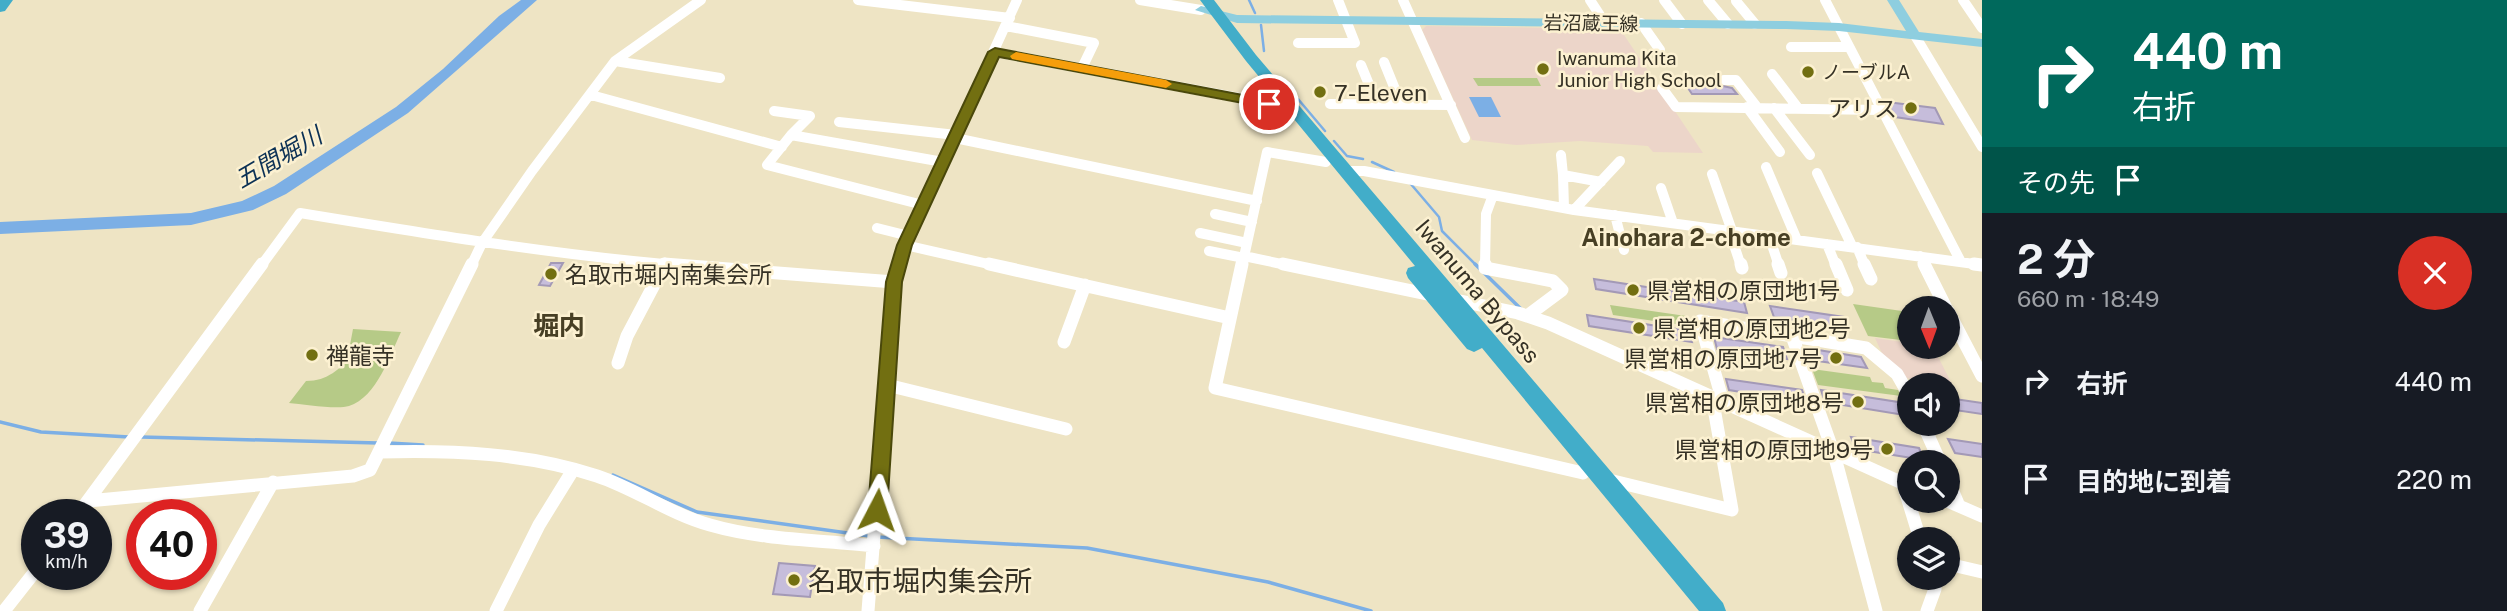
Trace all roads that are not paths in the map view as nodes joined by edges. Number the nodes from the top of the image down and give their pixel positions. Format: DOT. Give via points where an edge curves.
graph roads {
  1 [pos="6,0"];
  2 [pos="701,0"];
  3 [pos="858,0"];
  4 [pos="1017,0"];
  5 [pos="1140,0"];
  6 [pos="1338,0"];
  7 [pos="1403,0"];
  8 [pos="1590,0"];
  9 [pos="1664,0"];
  10 [pos="1707,0"];
  11 [pos="1825,0"];
  12 [pos="1893,0"];
  13 [pos="1736,1"];
  14 [pos="1965,3"];
  15 [pos="1204,6"];
  16 [pos="0,8"];
  17 [pos="1982,8"];
  18 [pos="1346,20"];
  19 [pos="1413,21"];
  20 [pos="1008,22"];
  21 [pos="1050,22"];
  22 [pos="1605,23"];
  23 [pos="1641,23"];
  24 [pos="1682,24"];
  25 [pos="1728,24"];
  26 [pos="1755,24"];
  27 [pos="1839,27"];
  28 [pos="1982,28"];
  29 [pos="1044,33"];
  30 [pos="1914,34"];
  31 [pos="1298,43"];
  32 [pos="1982,43"];
  33 [pos="1791,47"];
  34 [pos="1849,47"];
  35 [pos="1660,50"];
  36 [pos="995,52"];
  37 [pos="615,61"];
  38 [pos="1384,62"];
  39 [pos="1361,65"];
  40 [pos="1082,68"];
  41 [pos="1772,74"];
  42 [pos="720,78"];
  43 [pos="1724,80"];
  44 [pos="1662,88"];
  45 [pos="591,95"];
  46 [pos="1330,104"];
  47 [pos="1377,104"];
  48 [pos="1401,104"];
  49 [pos="1277,105"];
  50 [pos="1451,105"];
  51 [pos="1752,107"];
  52 [pos="1774,108"];
  53 [pos="1798,108"];
  54 [pos="1881,110"];
  55 [pos="774,111"];
  56 [pos="839,122"];
  57 [pos="791,135"];
  58 [pos="955,136"];
  59 [pos="1465,138"];
  60 [pos="782,147"];
  61 [pos="1982,147"];
  62 [pos="1780,152"];
  63 [pos="1561,155"];
  64 [pos="1810,155"];
  65 [pos="1620,161"];
  66 [pos="943,162"];
  67 [pos="1326,162"];
  68 [pos="1766,167"];
  69 [pos="1345,171"];
  70 [pos="1817,173"];
  71 [pos="1712,174"];
  72 [pos="1563,175"];
  73 [pos="1601,182"];
  74 [pos="1661,188"];
  75 [pos="1493,195"];
  76 [pos="1257,201"];
  77 [pos="923,205"];
  78 [pos="1569,209"];
  79 [pos="1215,214"];
  80 [pos="1615,215"];
  81 [pos="1252,222"];
  82 [pos="1673,223"];
  83 [pos="877,228"];
  84 [pos="1730,231"];
  85 [pos="1200,233"];
  86 [pos="1769,236"];
  87 [pos="907,240"];
  88 [pos="1797,240"];
  89 [pos="482,243"];
  90 [pos="1827,243"];
  91 [pos="1854,247"];
  92 [pos="1624,250"];
  93 [pos="1209,251"];
  94 [pos="1245,252"];
  95 [pos="1920,256"];
  96 [pos="1961,262"];
  97 [pos="665,264"];
  98 [pos="1982,265"];
  99 [pos="1742,268"];
  100 [pos="1781,273"];
  101 [pos="1871,279"];
  102 [pos="894,282"];
  103 [pos="1085,285"];
  104 [pos="1847,290"];
  105 [pos="1432,294"];
  106 [pos="1940,296"];
  107 [pos="1454,300"];
  108 [pos="1527,316"];
  109 [pos="1230,318"];
  110 [pos="1960,334"];
  111 [pos="1792,337"];
  112 [pos="1064,342"];
  113 [pos="618,363"];
  114 [pos="1897,376"];
  115 [pos="1982,376"];
  116 [pos="887,385"];
  117 [pos="1718,400"];
  118 [pos="1066,429"];
  119 [pos="132,438"];
  120 [pos="382,447"];
  121 [pos="1834,454"];
  122 [pos="573,470"];
  123 [pos="1583,473"];
  124 [pos="1603,479"];
  125 [pos="1897,481"];
  126 [pos="273,482"];
  127 [pos="89,499"];
  128 [pos="107,499"];
  129 [pos="1960,506"];
  130 [pos="1982,516"];
  131 [pos="874,541"];
  132 [pos="1960,567"];
  133 [pos="1982,572"];
  134 [pos="21,589"];
  135 [pos="1935,590"];
  136 [pos="4,611"];
  137 [pos="200,611"];
  138 [pos="496,611"];
  139 [pos="868,611"];
  140 [pos="1696,611"];
  141 [pos="1714,611"];
  142 [pos="1876,611"];
  143 [pos="1927,611"];
  1 -- 16 [label="highway"];
  2 -- 37 [label="street"];
  3 -- 20 [label="street"];
  4 -- 20 [label="street"];
  5 -- 15 [label="street"];
  6 -- 18 [label="street"];
  7 -- 19 [label="street"];
  8 -- 22 [label="street"];
  9 -- 24 [label="street"];
  10 -- 25 [label="street"];
  11 -- 27 [label="street"];
  12 -- 30 [label="main road"];
  13 -- 26 [label="street"];
  14 -- 17 [label="street"];
  14 -- 28 [label="street"];
  15 -- 18 [label="main road, 岩沼蔵王線" via="1237,19"];
  15 -- 49 [label="highway, Iwanuma Bypass"];
  15 -- 69 [label="highway, Iwanuma Bypass"];
  18 -- 19 [label="main road, 岩沼蔵王線"];
  18 -- 31 [label="street" via="1355,43"];
  19 -- 22 [label="main road, 岩沼蔵王線"];
  19 -- 50 [label="street"];
  20 -- 29 [label="street"];
  20 -- 36 [label="street"];
  21 -- 29 [label="street"];
  22 -- 23 [label="main road, 岩沼蔵王線"];
  23 -- 24 [label="main road, 岩沼蔵王線"];
  23 -- 35 [label="street"];
  24 -- 25 [label="main road, 岩沼蔵王線"];
  25 -- 26 [label="main road, 岩沼蔵王線"];
  26 -- 27 [label="main road, 岩沼蔵王線"];
  27 -- 30 [label="main road, 岩沼蔵王線"];
  27 -- 34 [label="street"];
  29 -- 40 [label="street" via="1094,43"];
  30 -- 32 [label="main road, 岩沼蔵王線"];
  30 -- 61 [label="street"];
  33 -- 34 [label="street"];
  34 -- 54 [label="street"];
  36 -- 40 [label="street"];
  36 -- 58 [label="street"];
  37 -- 42 [label="street"];
  37 -- 45 [label="street"];
  38 -- 48 [label="street"];
  39 -- 47 [label="street"];
  40 -- 49 [label="street"];
  41 -- 53 [label="street"];
  43 -- 51 [label="street" via="1736,80"];
  44 -- 51 [label="street" via="1676,107"];
  45 -- 60 [label="street"];
  45 -- 89 [label="street"];
  46 -- 47 [label="street"];
  47 -- 48 [label="street"];
  48 -- 50 [label="street"];
  49 -- 67 [label="highway, Iwanuma Bypass"];
  50 -- 59 [label="street"];
  51 -- 52 [label="street"];
  51 -- 62 [label="street"];
  52 -- 53 [label="street"];
  52 -- 64 [label="street"];
  53 -- 54 [label="street"];
  54 -- 96 [label="street"];
  55 -- 57 [label="street" via="810,116"];
  56 -- 58 [label="street"];
  57 -- 60 [label="street"];
  57 -- 66 [label="street"];
  58 -- 66 [label="street"];
  58 -- 76 [label="street"];
  60 -- 77 [label="street" via="767,165"];
  63 -- 72 [label="street"];
  65 -- 73 [label="street"];
  66 -- 77 [label="street"];
  67 -- 76 [label="street" via="1267,152"];
  67 -- 105 [label="highway, Iwanuma Bypass"];
  68 -- 88 [label="street"];
  69 -- 75 [label="street"];
  69 -- 107 [label="highway, Iwanuma Bypass"];
  70 -- 91 [label="street"];
  71 -- 84 [label="street"];
  72 -- 73 [label="street"];
  72 -- 78 [label="street"];
  73 -- 78 [label="street"];
  74 -- 82 [label="street"];
  75 -- 78 [label="street"];
  75 -- 108 [label="street" via="1486,214 1485,268 1553,281 1562,290"];
  76 -- 81 [label="street"];
  77 -- 87 [label="street"];
  78 -- 80 [label="street"];
  79 -- 81 [label="street"];
  80 -- 82 [label="street"];
  80 -- 92 [label="street"];
  81 -- 94 [label="street"];
  82 -- 84 [label="street"];
  83 -- 87 [label="street"];
  84 -- 86 [label="street"];
  84 -- 99 [label="street"];
  85 -- 94 [label="street"];
  86 -- 88 [label="street"];
  86 -- 100 [label="street"];
  87 -- 102 [label="street"];
  87 -- 103 [label="street"];
  88 -- 90 [label="street"];
  89 -- 97 [label="street"];
  89 -- 119 [label="street" via="300,214"];
  89 -- 120 [label="street"];
  90 -- 91 [label="street"];
  90 -- 104 [label="street"];
  91 -- 95 [label="street"];
  91 -- 101 [label="street"];
  93 -- 94 [label="street"];
  94 -- 105 [label="street"];
  94 -- 109 [label="street"];
  95 -- 96 [label="street"];
  95 -- 106 [label="street"];
  96 -- 98 [label="street"];
  97 -- 102 [label="street"];
  97 -- 113 [label="street" via="627,335"];
  102 -- 116 [label="street"];
  103 -- 109 [label="street"];
  103 -- 112 [label="street"];
  105 -- 107 [label="street"];
  105 -- 123 [label="highway, Iwanuma Bypass"];
  107 -- 108 [label="street"];
  107 -- 124 [label="highway, Iwanuma Bypass"];
  108 -- 117 [label="street"];
  109 -- 123 [label="street" via="1214,388"];
  110 -- 115 [label="street"];
  111 -- 114 [label="street" via="1866,348"];
  111 -- 117 [label="street" via="1700,321"];
  111 -- 121 [label="street"];
  116 -- 118 [label="street"];
  116 -- 131 [label="street"];
  117 -- 121 [label="street"];
  117 -- 124 [label="street" via="1732,510"];
  119 -- 127 [label="street"];
  120 -- 122 [label="street" via="477,454"];
  120 -- 126 [label="street" via="370,470 353,476"];
  121 -- 125 [label="street"];
  121 -- 142 [label="street"];
  122 -- 131 [label="street" via="596,475 724,529"];
  122 -- 138 [label="street"];
  123 -- 140 [label="highway, Iwanuma Bypass"];
  124 -- 141 [label="highway, Iwanuma Bypass"];
  126 -- 128 [label="street"];
  126 -- 137 [label="street"];
  129 -- 130 [label="street"];
  131 -- 139 [label="street"];
  132 -- 133 [label="street"];
  134 -- 136 [label="street"];
  135 -- 143 [label="street"];
}
